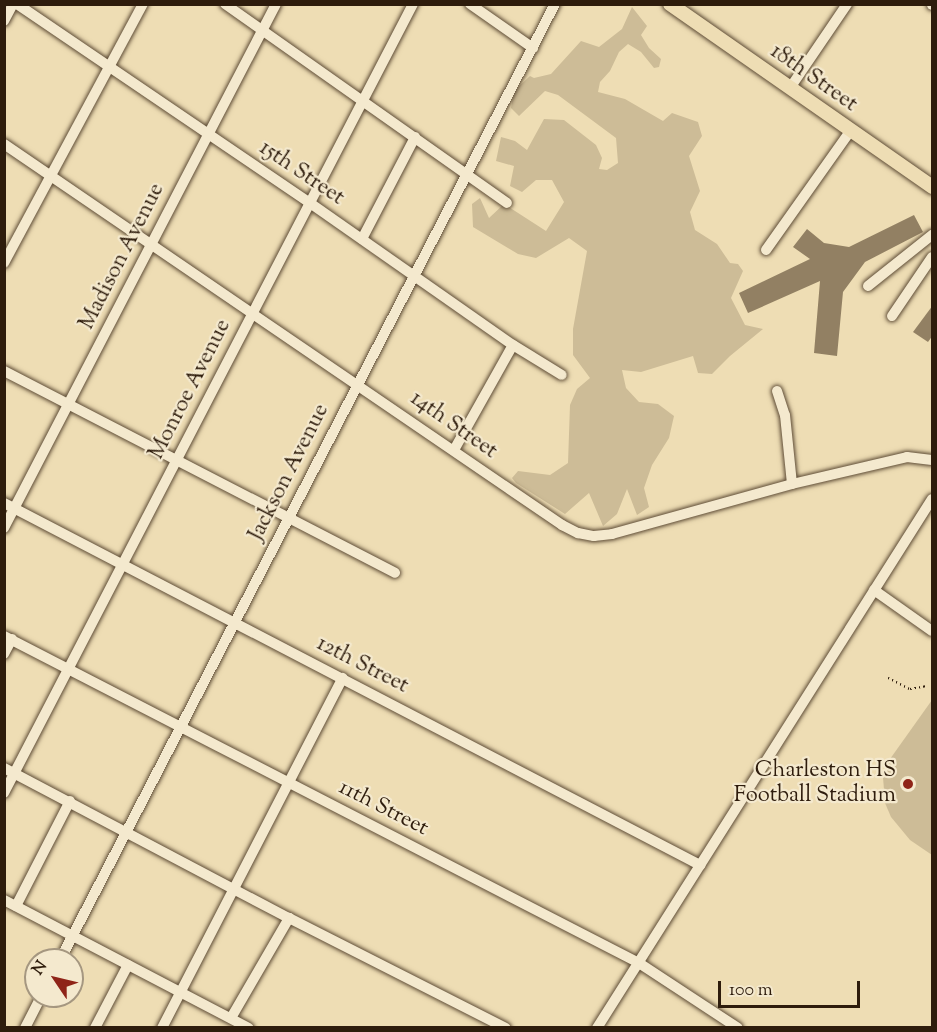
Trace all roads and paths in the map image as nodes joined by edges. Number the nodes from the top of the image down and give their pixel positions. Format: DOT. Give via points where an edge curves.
graph roads {
  1 [pos="15,4"];
  2 [pos="144,4"];
  3 [pos="225,4"];
  4 [pos="276,4"];
  5 [pos="413,4"];
  6 [pos="470,4"];
  7 [pos="555,4"];
  8 [pos="670,4"];
  9 [pos="847,4"];
  10 [pos="4,21"];
  11 [pos="263,29"];
  12 [pos="533,48"];
  13 [pos="108,68"];
  14 [pos="790,88"];
  15 [pos="363,100"];
  16 [pos="850,130"];
  17 [pos="208,135"];
  18 [pos="415,137"];
  19 [pos="4,144"];
  20 [pos="467,174"];
  21 [pos="50,176"];
  22 [pos="933,188"];
  23 [pos="310,203"];
  24 [pos="507,203"];
  25 [pos="933,235"];
  26 [pos="362,239"];
  27 [pos="151,246"];
  28 [pos="766,250"];
  29 [pos="933,257"];
  30 [pos="4,263"];
  31 [pos="414,276"];
  32 [pos="868,286"];
  33 [pos="253,312"];
  34 [pos="892,316"];
  35 [pos="513,345"];
  36 [pos="4,371"];
  37 [pos="562,375"];
  38 [pos="358,384"];
  39 [pos="777,391"];
  40 [pos="69,404"];
  41 [pos="454,450"];
  42 [pos="177,460"];
  43 [pos="933,460"];
  44 [pos="792,484"];
  45 [pos="933,499"];
  46 [pos="10,506"];
  47 [pos="289,518"];
  48 [pos="4,528"];
  49 [pos="123,565"];
  50 [pos="395,573"];
  51 [pos="874,590"];
  52 [pos="235,622"];
  53 [pos="933,631"];
  54 [pos="8,638"];
  55 [pos="4,654"];
  56 [pos="69,669"];
  57 [pos="343,678"];
  58 [pos="888,678"];
  59 [pos="927,686"];
  60 [pos="181,727"];
  61 [pos="10,770"];
  62 [pos="289,783"];
  63 [pos="4,793"];
  64 [pos="70,801"];
  65 [pos="127,831"];
  66 [pos="700,865"];
  67 [pos="236,889"];
  68 [pos="4,900"];
  69 [pos="16,906"];
  70 [pos="289,918"];
  71 [pos="73,935"];
  72 [pos="66,948"];
  73 [pos="639,963"];
  74 [pos="128,964"];
  75 [pos="181,992"];
  76 [pos="35,1008"];
  77 [pos="231,1018"];
  78 [pos="25,1028"];
  79 [pos="95,1028"];
  80 [pos="162,1028"];
  81 [pos="249,1028"];
  82 [pos="506,1028"];
  83 [pos="597,1028"];
  84 [pos="738,1028"];
  1 -- 10 [label="street"];
  1 -- 13 [label="street, 15th Street"];
  2 -- 13 [label="street"];
  3 -- 11 [label="street"];
  4 -- 11 [label="street, Madison Avenue"];
  5 -- 15 [label="street, Monroe Avenue"];
  6 -- 12 [label="street"];
  7 -- 12 [label="street, Jackson Avenue"];
  8 -- 14 [label="main road, 18th Street"];
  9 -- 14 [label="street"];
  11 -- 15 [label="street"];
  11 -- 17 [label="street, Madison Avenue"];
  12 -- 20 [label="street, Jackson Avenue"];
  13 -- 17 [label="street, 15th Street"];
  13 -- 21 [label="street"];
  14 -- 16 [label="main road, 18th Street"];
  15 -- 18 [label="street"];
  15 -- 23 [label="street, Monroe Avenue"];
  16 -- 22 [label="main road, 18th Street"];
  16 -- 28 [label="street"];
  17 -- 23 [label="street, 15th Street"];
  17 -- 27 [label="street, Madison Avenue"];
  18 -- 20 [label="street"];
  18 -- 26 [label="street"];
  19 -- 21 [label="street, 14th Street"];
  20 -- 24 [label="street"];
  20 -- 31 [label="street, Jackson Avenue"];
  21 -- 27 [label="street, 14th Street"];
  21 -- 30 [label="street"];
  23 -- 26 [label="street, 15th Street"];
  23 -- 33 [label="street, Monroe Avenue"];
  25 -- 32 [label="street"];
  26 -- 31 [label="street, 15th Street"];
  27 -- 33 [label="street, 14th Street"];
  27 -- 40 [label="street, Madison Avenue"];
  29 -- 34 [label="street"];
  31 -- 35 [label="street, 15th Street"];
  31 -- 38 [label="street, Jackson Avenue"];
  33 -- 38 [label="street, 14th Street"];
  33 -- 42 [label="street, Monroe Avenue"];
  35 -- 37 [label="street, 15th Street"];
  35 -- 41 [label="street"];
  36 -- 40 [label="street"];
  38 -- 41 [label="street, 14th Street"];
  38 -- 47 [label="street, Jackson Avenue"];
  39 -- 44 [label="street" via="785,415"];
  40 -- 42 [label="street"];
  40 -- 46 [label="street, Madison Avenue"];
  41 -- 44 [label="street, 14th Street" via="562,525 594,536"];
  42 -- 47 [label="street"];
  42 -- 49 [label="street, Monroe Avenue"];
  43 -- 44 [label="street, 14th Street" via="907,457"];
  45 -- 51 [label="street"];
  46 -- 48 [label="street, Madison Avenue"];
  46 -- 49 [label="street, 12th Street"];
  47 -- 50 [label="street"];
  47 -- 52 [label="street, Jackson Avenue"];
  49 -- 52 [label="street, 12th Street"];
  49 -- 56 [label="street, Monroe Avenue"];
  51 -- 53 [label="street"];
  51 -- 66 [label="street"];
  52 -- 57 [label="street, 12th Street"];
  52 -- 60 [label="street, Jackson Avenue"];
  54 -- 55 [label="street"];
  54 -- 56 [label="street, 11th Street"];
  56 -- 60 [label="street, 11th Street"];
  56 -- 61 [label="street, Monroe Avenue"];
  57 -- 62 [label="street"];
  57 -- 66 [label="street, 12th Street"];
  58 -- 59 [label="path" via="910,689"];
  60 -- 62 [label="street, 11th Street"];
  60 -- 65 [label="street, Jackson Avenue"];
  61 -- 63 [label="street, Monroe Avenue"];
  61 -- 64 [label="street"];
  62 -- 67 [label="street"];
  62 -- 73 [label="street, 11th Street"];
  64 -- 65 [label="street"];
  64 -- 69 [label="street"];
  65 -- 67 [label="street"];
  65 -- 71 [label="street, Jackson Avenue"];
  66 -- 73 [label="street"];
  67 -- 70 [label="street"];
  67 -- 75 [label="street"];
  68 -- 69 [label="street"];
  69 -- 71 [label="street"];
  70 -- 77 [label="street"];
  70 -- 82 [label="street"];
  71 -- 72 [label="street, Jackson Avenue"];
  71 -- 74 [label="street"];
  73 -- 83 [label="street"];
  73 -- 84 [label="street, 11th Street"];
  74 -- 75 [label="street"];
  74 -- 79 [label="street"];
  75 -- 77 [label="street"];
  75 -- 80 [label="street"];
  76 -- 78 [label="street"];
  77 -- 81 [label="street"];
}
